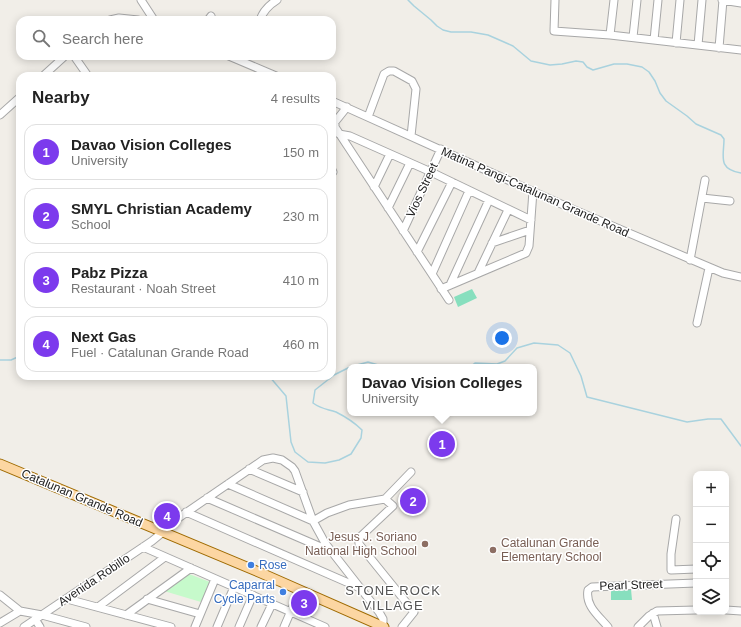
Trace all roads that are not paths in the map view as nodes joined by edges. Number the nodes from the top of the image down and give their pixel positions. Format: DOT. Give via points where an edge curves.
graph roads {
  1 [pos="141,0"];
  2 [pos="277,0"];
  3 [pos="556,0"];
  4 [pos="614,0"];
  5 [pos="637,0"];
  6 [pos="658,0"];
  7 [pos="680,0"];
  8 [pos="702,0"];
  9 [pos="722,0"];
  10 [pos="741,3"];
  11 [pos="151,16"];
  12 [pos="261,16"];
  13 [pos="610,35"];
  14 [pos="632,37"];
  15 [pos="654,40"];
  16 [pos="676,43"];
  17 [pos="698,45"];
  18 [pos="719,48"];
  19 [pos="741,50"];
  20 [pos="61,60"];
  21 [pos="77,60"];
  22 [pos="249,60"];
  23 [pos="47,72"];
  24 [pos="85,72"];
  25 [pos="269,72"];
  26 [pos="16,101"];
  27 [pos="336,103"];
  28 [pos="347,107"];
  29 [pos="0,115"];
  30 [pos="368,116"];
  31 [pos="336,120"];
  32 [pos="336,129"];
  33 [pos="339,134"];
  34 [pos="411,136"];
  35 [pos="441,150"];
  36 [pos="390,154"];
  37 [pos="410,163"];
  38 [pos="431,172"];
  39 [pos="705,180"];
  40 [pos="452,182"];
  41 [pos="374,187"];
  42 [pos="469,191"];
  43 [pos="533,191"];
  44 [pos="702,198"];
  45 [pos="489,200"];
  46 [pos="730,201"];
  47 [pos="388,208"];
  48 [pos="508,210"];
  49 [pos="531,220"];
  50 [pos="530,230"];
  51 [pos="403,231"];
  52 [pos="492,243"];
  53 [pos="418,252"];
  54 [pos="690,260"];
  55 [pos="709,268"];
  56 [pos="432,274"];
  57 [pos="478,274"];
  58 [pos="741,277"];
  59 [pos="450,285"];
  60 [pos="441,288"];
  61 [pos="449,300"];
  62 [pos="697,323"];
  63 [pos="0,464"];
  64 [pos="249,469"];
  65 [pos="411,472"];
  66 [pos="228,484"];
  67 [pos="302,492"];
  68 [pos="207,498"];
  69 [pos="386,499"];
  70 [pos="186,512"];
  71 [pos="676,519"];
  72 [pos="313,520"];
  73 [pos="163,532"];
  74 [pos="143,547"];
  75 [pos="331,552"];
  76 [pos="165,557"];
  77 [pos="191,568"];
  78 [pos="693,569"];
  79 [pos="215,579"];
  80 [pos="693,583"];
  81 [pos="234,587"];
  82 [pos="362,589"];
  83 [pos="300,590"];
  84 [pos="0,595"];
  85 [pos="253,595"];
  86 [pos="67,599"];
  87 [pos="147,599"];
  88 [pos="272,604"];
  89 [pos="98,607"];
  90 [pos="693,610"];
  91 [pos="729,610"];
  92 [pos="20,611"];
  93 [pos="741,611"];
  94 [pos="290,612"];
  95 [pos="200,614"];
  96 [pos="653,614"];
  97 [pos="42,615"];
  98 [pos="126,615"];
  99 [pos="35,619"];
  100 [pos="0,623"];
  101 [pos="24,627"];
  102 [pos="40,627"];
  103 [pos="86,627"];
  104 [pos="171,627"];
  105 [pos="194,627"];
  106 [pos="216,627"];
  107 [pos="239,627"];
  108 [pos="261,627"];
  109 [pos="284,627"];
  110 [pos="325,627"];
  111 [pos="383,627"];
  112 [pos="402,627"];
  113 [pos="608,627"];
  114 [pos="638,627"];
  115 [pos="657,627"];
  1 -- 11 [label="street"];
  2 -- 12 [label="street" via="263,11"];
  3 -- 13 [label="street" via="554,31"];
  4 -- 13 [label="street"];
  5 -- 14 [label="street"];
  6 -- 15 [label="street"];
  7 -- 16 [label="street"];
  8 -- 17 [label="street"];
  9 -- 10 [label="street"];
  9 -- 18 [label="street"];
  13 -- 14 [label="street"];
  14 -- 15 [label="street"];
  15 -- 16 [label="street"];
  16 -- 17 [label="street"];
  17 -- 18 [label="street"];
  18 -- 19 [label="street"];
  20 -- 23 [label="street"];
  21 -- 24 [label="street"];
  22 -- 25 [label="street"];
  26 -- 29 [label="street"];
  27 -- 28 [label="street, Matina Pangi-Catalunan Grande Road"];
  28 -- 30 [label="street, Matina Pangi-Catalunan Grande Road"];
  28 -- 31 [label="street"];
  30 -- 34 [label="street, Matina Pangi-Catalunan Grande Road"];
  30 -- 34 [label="street" via="384,74 394,71 412,81 416,89"];
  32 -- 33 [label="street"];
  33 -- 36 [label="street" via="350,136"];
  33 -- 41 [label="street"];
  34 -- 35 [label="street, Matina Pangi-Catalunan Grande Road"];
  35 -- 38 [label="street, Vios Street"];
  35 -- 43 [label="street, Matina Pangi-Catalunan Grande Road"];
  36 -- 37 [label="street"];
  36 -- 41 [label="street"];
  37 -- 38 [label="street"];
  37 -- 47 [label="street"];
  38 -- 40 [label="street"];
  38 -- 51 [label="street, Vios Street"];
  39 -- 44 [label="street"];
  40 -- 42 [label="street"];
  40 -- 53 [label="street"];
  41 -- 47 [label="street"];
  42 -- 45 [label="street"];
  42 -- 56 [label="street"];
  43 -- 49 [label="street"];
  43 -- 54 [label="street, Matina Pangi-Catalunan Grande Road"];
  44 -- 46 [label="street"];
  44 -- 54 [label="street"];
  45 -- 48 [label="street"];
  45 -- 59 [label="street"];
  47 -- 51 [label="street"];
  48 -- 49 [label="street"];
  48 -- 52 [label="street"];
  49 -- 50 [label="street"];
  50 -- 52 [label="street"];
  50 -- 57 [label="street" via="528,251"];
  51 -- 53 [label="street"];
  52 -- 57 [label="street"];
  53 -- 56 [label="street"];
  54 -- 55 [label="street, Matina Pangi-Catalunan Grande Road"];
  55 -- 58 [label="street, Matina Pangi-Catalunan Grande Road"];
  55 -- 62 [label="street"];
  56 -- 60 [label="street"];
  57 -- 59 [label="street"];
  59 -- 60 [label="street"];
  60 -- 61 [label="street"];
  63 -- 73 [label="main road, Catalunan Grande Road"];
  64 -- 66 [label="street, Avenida Robillo"];
  64 -- 67 [label="street"];
  64 -- 67 [label="street, Avenida Robillo" via="268,458 278,458 295,471"];
  65 -- 69 [label="street"];
  66 -- 68 [label="street, Avenida Robillo"];
  66 -- 72 [label="street"];
  67 -- 72 [label="street, Avenida Robillo"];
  68 -- 70 [label="street, Avenida Robillo"];
  68 -- 75 [label="street"];
  69 -- 72 [label="street" via="349,504"];
  69 -- 112 [label="street" via="393,506 360,538 359,544 414,612"];
  70 -- 73 [label="street, Avenida Robillo"];
  70 -- 82 [label="street"];
  71 -- 78 [label="street" via="671,570"];
  72 -- 75 [label="street, Avenida Robillo"];
  73 -- 74 [label="street, Avenida Robillo"];
  73 -- 83 [label="main road, Catalunan Grande Road"];
  74 -- 76 [label="street"];
  74 -- 86 [label="street, Avenida Robillo"];
  75 -- 82 [label="street, Avenida Robillo"];
  76 -- 77 [label="street"];
  76 -- 89 [label="street"];
  77 -- 79 [label="street"];
  77 -- 87 [label="street"];
  79 -- 81 [label="street"];
  79 -- 95 [label="street"];
  80 -- 113 [label="street, Pearl Street" via="592,587 587,595 589,604"];
  81 -- 85 [label="street"];
  81 -- 106 [label="street"];
  82 -- 111 [label="street, Avenida Robillo" via="382,616"];
  83 -- 94 [label="street"];
  83 -- 111 [label="main road, Catalunan Grande Road"];
  84 -- 92 [label="street"];
  85 -- 88 [label="street"];
  85 -- 107 [label="street"];
  86 -- 89 [label="street"];
  86 -- 97 [label="street, Avenida Robillo"];
  87 -- 95 [label="street"];
  87 -- 98 [label="street"];
  88 -- 94 [label="street"];
  88 -- 108 [label="street"];
  89 -- 98 [label="street"];
  90 -- 96 [label="street" via="662,610"];
  91 -- 93 [label="street"];
  92 -- 97 [label="street"];
  92 -- 100 [label="street"];
  94 -- 109 [label="street"];
  94 -- 110 [label="street"];
  95 -- 105 [label="street"];
  96 -- 114 [label="street"];
  96 -- 115 [label="street"];
  97 -- 99 [label="street, Avenida Robillo"];
  97 -- 103 [label="street"];
  98 -- 104 [label="street"];
  99 -- 101 [label="street, Avenida Robillo"];
  99 -- 102 [label="street"];
}
